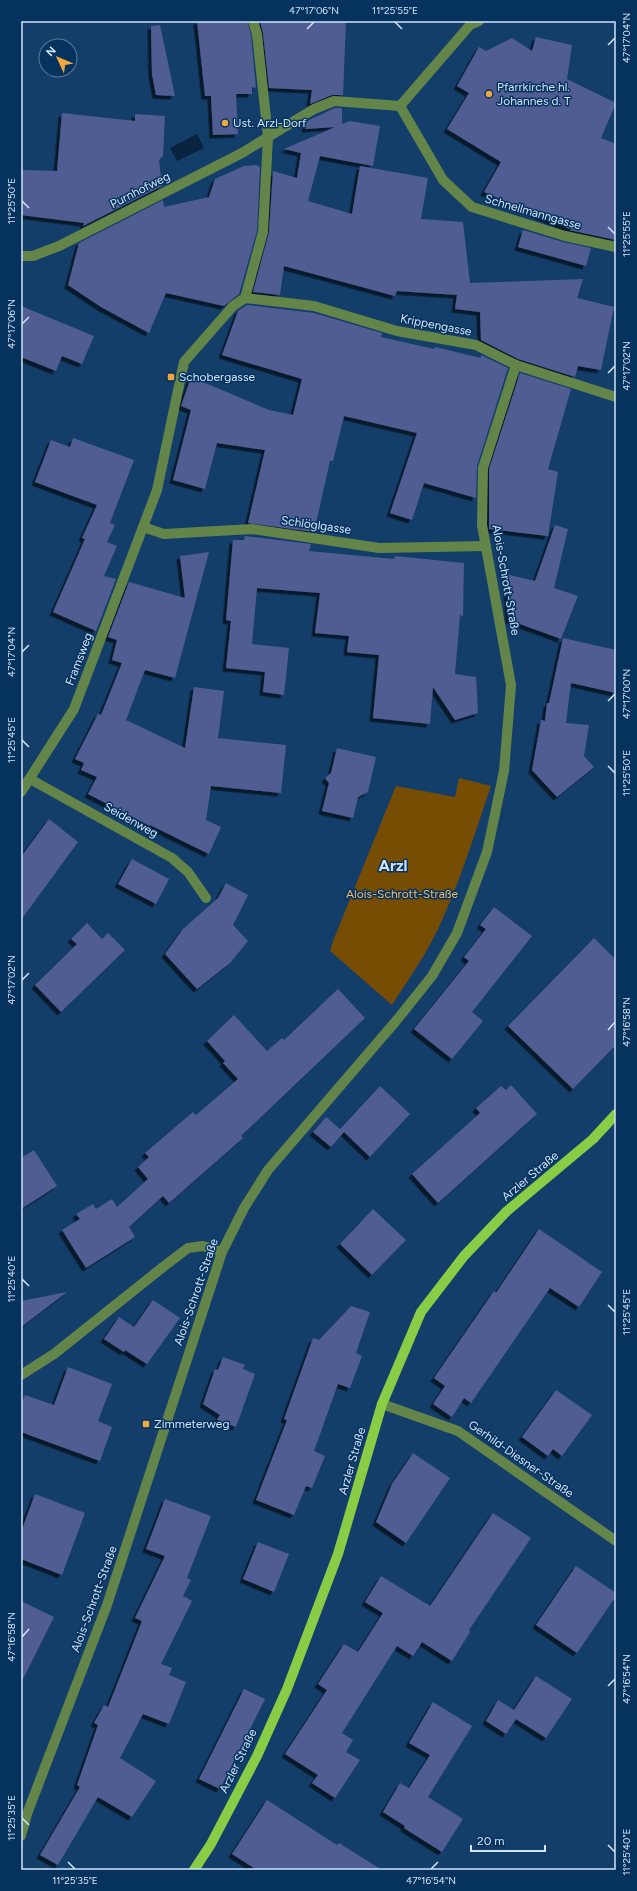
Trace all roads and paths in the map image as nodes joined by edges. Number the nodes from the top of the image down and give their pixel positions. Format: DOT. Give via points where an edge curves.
graph roads {
  1 [pos="253,21"];
  2 [pos="479,21"];
  3 [pos="400,106"];
  4 [pos="268,138"];
  5 [pos="616,246"];
  6 [pos="21,256"];
  7 [pos="245,298"];
  8 [pos="516,365"];
  9 [pos="616,397"];
  10 [pos="143,527"];
  11 [pos="486,546"];
  12 [pos="30,779"];
  13 [pos="21,792"];
  14 [pos="206,898"];
  15 [pos="616,1114"];
  16 [pos="222,1252"];
  17 [pos="21,1375"];
  18 [pos="382,1404"];
  19 [pos="616,1541"];
  20 [pos="21,1836"];
  21 [pos="194,1870"];
  1 -- 4 [label="street" via="257,34"];
  2 -- 3 [label="street" via="470,25"];
  3 -- 4 [label="street, Purnhofweg" via="334,101 314,109"];
  3 -- 5 [label="street, Schnellmanngasse" via="443,180 472,207 565,236"];
  4 -- 6 [label="street, Purnhofweg" via="59,246 33,256"];
  4 -- 7 [label="street" via="263,232"];
  7 -- 8 [label="street, Krippengasse" via="314,306 397,331 476,345"];
  7 -- 10 [label="street" via="233,306 184,362 157,490"];
  8 -- 9 [label="street, Krippengasse"];
  8 -- 11 [label="street, Alois-Schrott-Straße" via="483,468 482,525"];
  10 -- 11 [label="street, Schlöglgasse" via="164,534 252,529 379,548"];
  10 -- 12 [label="street, Framsweg" via="74,709"];
  11 -- 16 [label="street, Alois-Schrott-Straße" via="511,688 504,771 487,852 457,933 432,976 396,1022 268,1170 244,1208"];
  12 -- 13 [label="street, Framsweg"];
  12 -- 14 [label="street, Seidenweg" via="172,858 188,872"];
  15 -- 18 [label="main road, Arzler Straße" via="593,1139 507,1211 464,1256 421,1312"];
  16 -- 17 [label="street" via="203,1246 188,1248 54,1354"];
  16 -- 20 [label="street, Alois-Schrott-Straße" via="107,1605"];
  18 -- 19 [label="street, Gerhild-Diesner-Straße" via="458,1430"];
  18 -- 21 [label="main road, Arzler Straße" via="338,1554 287,1689 257,1756 211,1844"];
}
